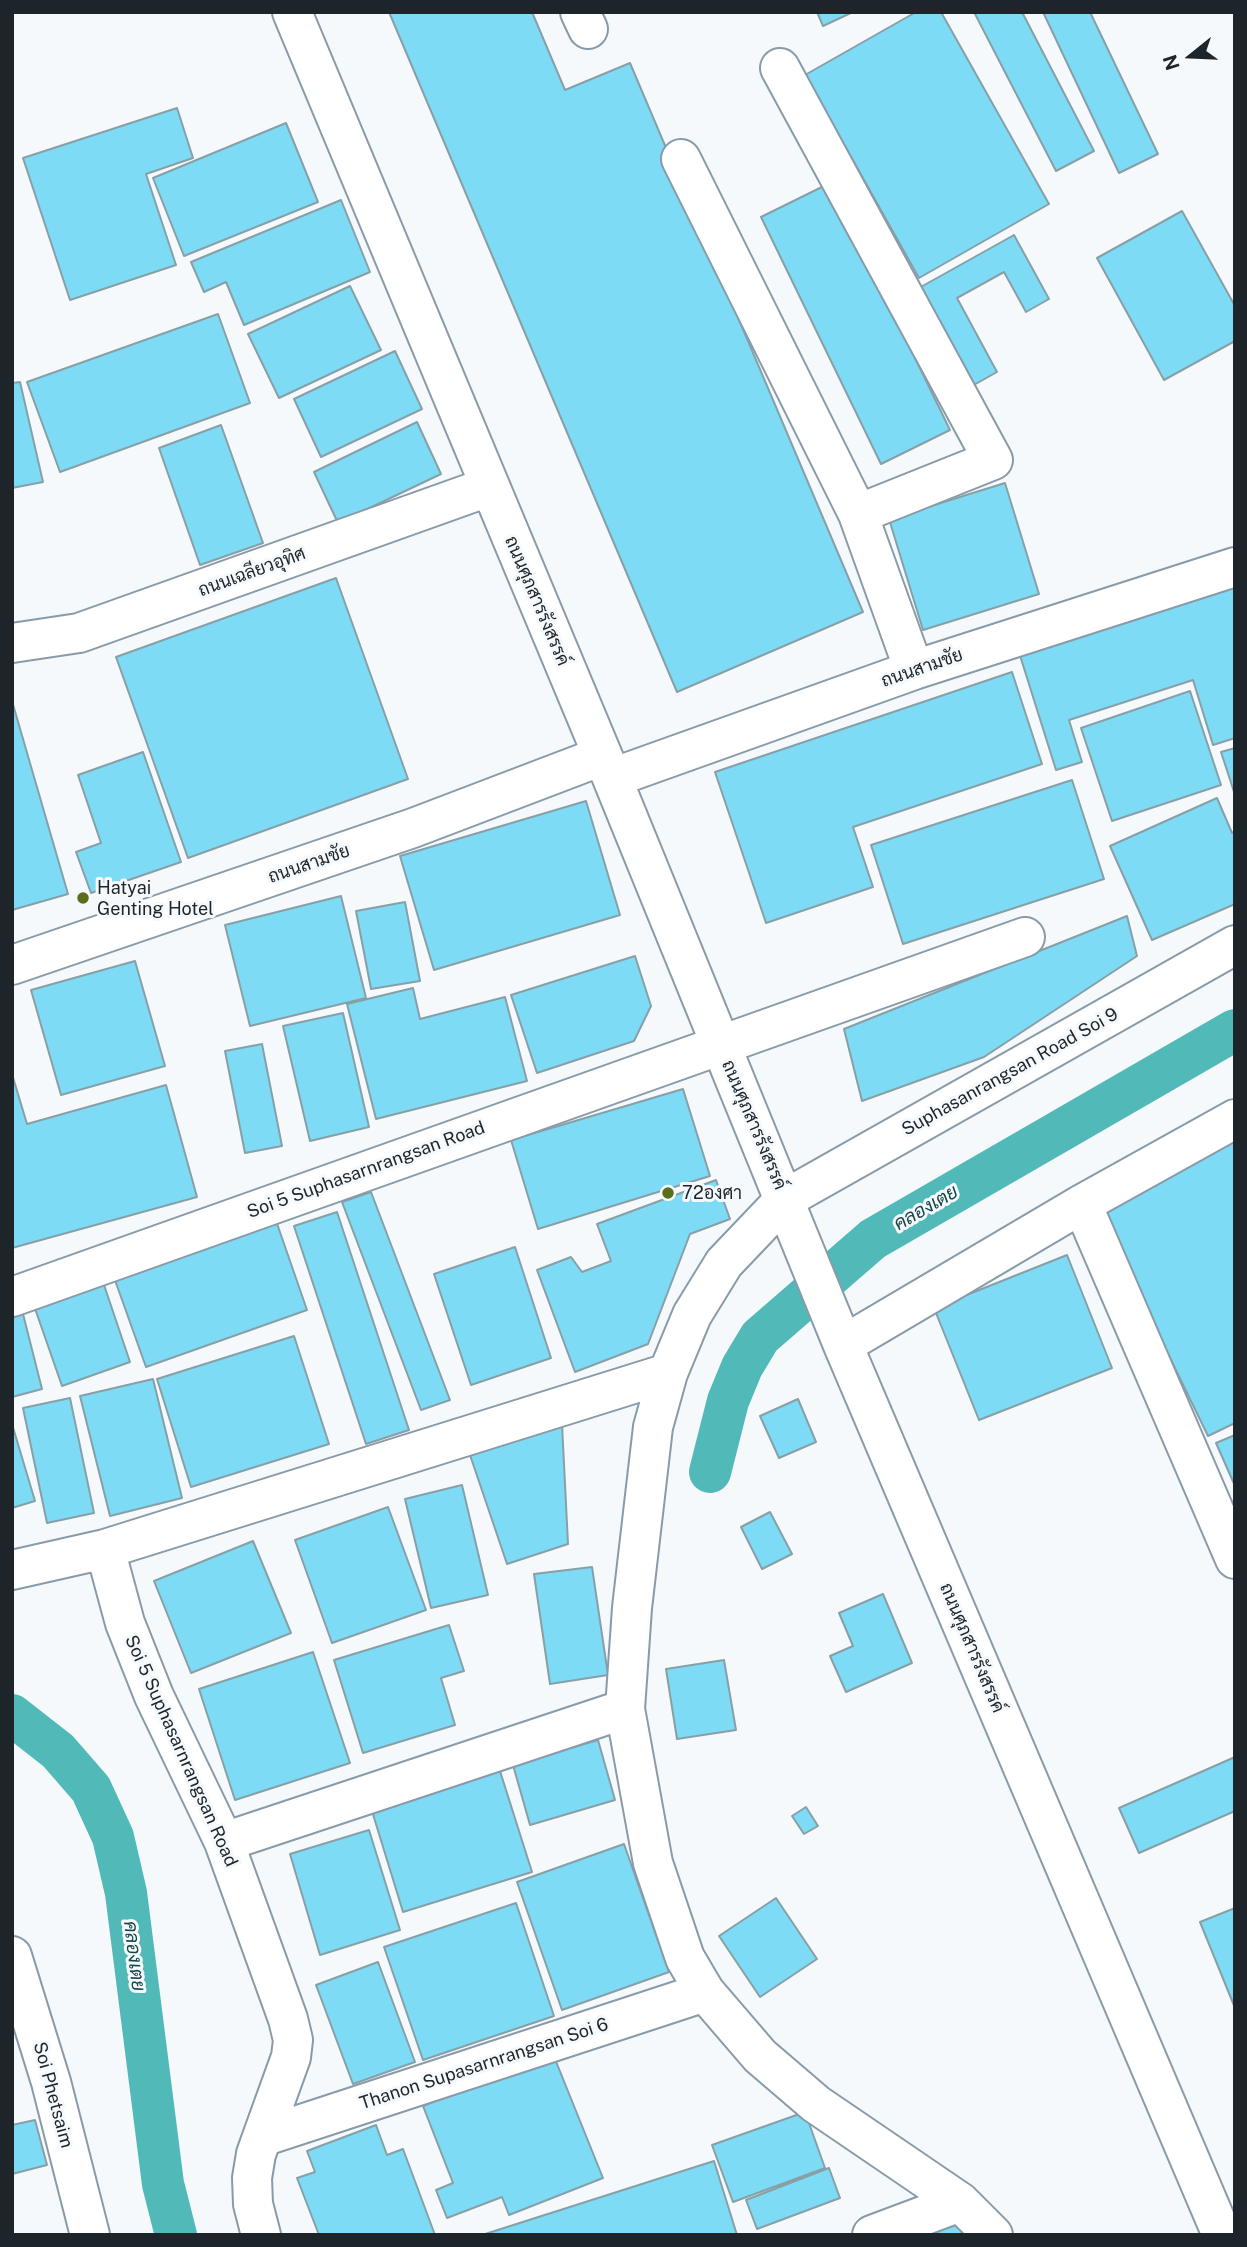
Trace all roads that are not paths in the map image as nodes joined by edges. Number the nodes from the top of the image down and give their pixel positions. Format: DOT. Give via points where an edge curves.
graph roads {
  1 [pos="292,12"];
  2 [pos="780,68"];
  3 [pos="681,159"];
  4 [pos="488,487"];
  5 [pos="858,514"];
  6 [pos="1235,567"];
  7 [pos="12,643"];
  8 [pos="914,670"];
  9 [pos="607,767"];
  10 [pos="1025,937"];
  11 [pos="1235,945"];
  12 [pos="12,965"];
  13 [pos="720,1043"];
  14 [pos="1235,1119"];
  15 [pos="785,1199"];
  16 [pos="1082,1204"];
  17 [pos="12,1297"];
  18 [pos="843,1345"];
  19 [pos="668,1373"];
  20 [pos="105,1549"];
  21 [pos="1235,1559"];
  22 [pos="12,1570"];
  23 [pos="625,1709"];
  24 [pos="224,1842"];
  25 [pos="12,1956"];
  26 [pos="705,1992"];
  27 [pos="262,2137"];
  28 [pos="960,2202"];
  29 [pos="90,2235"];
  30 [pos="261,2235"];
  31 [pos="872,2235"];
  32 [pos="993,2235"];
  33 [pos="1222,2235"];
  1 -- 4 [label="street, ถนนศุภสารรังสรรค์"];
  2 -- 5 [label="street" via="993,460"];
  3 -- 5 [label="street"];
  4 -- 7 [label="street, ถนนเฉลียวอุทิศ" via="79,633"];
  4 -- 9 [label="street, ถนนศุภสารรังสรรค์"];
  5 -- 8 [label="street"];
  6 -- 8 [label="street, ถนนสามชัย"];
  8 -- 9 [label="street, ถนนสามชัย"];
  9 -- 12 [label="street, ถนนสามชัย"];
  9 -- 13 [label="street, ถนนศุภสารรังสรรค์"];
  10 -- 13 [label="street, Soi 5 Suphasarnrangsan Road"];
  11 -- 15 [label="street, Suphasanrangsan Road Soi 9"];
  13 -- 15 [label="street, ถนนศุภสารรังสรรค์"];
  13 -- 17 [label="street, Soi 5 Suphasarnrangsan Road"];
  14 -- 16 [label="street"];
  15 -- 18 [label="street, ถนนศุภสารรังสรรค์"];
  15 -- 19 [label="street" via="724,1263 692,1315"];
  16 -- 18 [label="street"];
  16 -- 21 [label="street"];
  18 -- 33 [label="street, ถนนศุภสารรังสรรค์"];
  19 -- 20 [label="street"];
  19 -- 23 [label="street" via="653,1427 645,1483"];
  20 -- 22 [label="street"];
  20 -- 24 [label="street, Soi 5 Suphasarnrangsan Road" via="125,1623 153,1696"];
  23 -- 24 [label="street"];
  23 -- 26 [label="street" via="659,1884 685,1958"];
  24 -- 27 [label="street, Soi 5 Suphasarnrangsan Road" via="293,2040"];
  25 -- 29 [label="street, Soi Phetsaim" via="51,2082"];
  26 -- 27 [label="street, Thanon Supasarnrangsan Soi 6"];
  26 -- 28 [label="street" via="760,2056 816,2104"];
  27 -- 30 [label="street, Soi 5 Suphasarnrangsan Road" via="253,2178 253,2204"];
  28 -- 31 [label="street"];
  28 -- 32 [label="street"];
}
